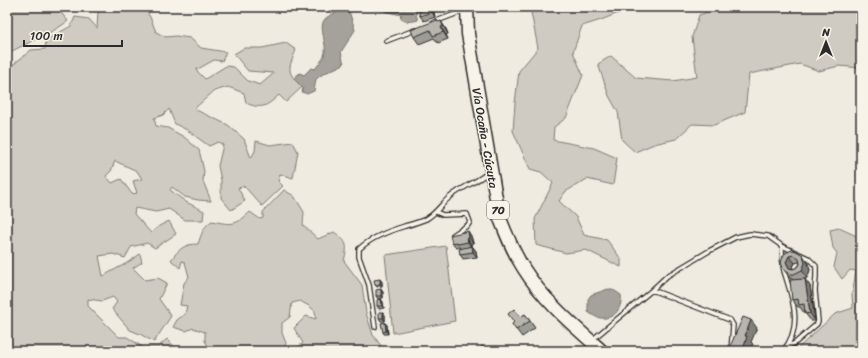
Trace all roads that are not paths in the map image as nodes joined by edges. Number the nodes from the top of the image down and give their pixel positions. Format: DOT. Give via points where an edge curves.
graph roads {
  1 [pos="467,8"];
  2 [pos="430,24"];
  3 [pos="423,27"];
  4 [pos="386,41"];
  5 [pos="491,170"];
  6 [pos="436,212"];
  7 [pos="452,234"];
  8 [pos="782,246"];
  9 [pos="652,290"];
  10 [pos="375,327"];
  11 [pos="591,341"];
  12 [pos="787,347"];
  13 [pos="602,351"];
  14 [pos="731,351"];
  15 [pos="783,351"];
  1 -- 2 [label="lane"];
  1 -- 5 [label="main road, Vía Ocaña - Cúcuta / 70" via="468,34"];
  3 -- 4 [label="lane"];
  5 -- 6 [label="lane" via="461,188"];
  5 -- 11 [label="main road, Vía Ocaña - Cúcuta / 70" via="499,216 524,269 562,315"];
  6 -- 7 [label="lane" via="443,216 467,214 470,222 468,225"];
  6 -- 10 [label="lane" via="424,220 376,237 359,249 359,257 369,285"];
  8 -- 9 [label="lane" via="761,234 736,237 667,276"];
  8 -- 12 [label="lane" via="784,270 796,314"];
  8 -- 12 [label="lane" via="808,258 816,266 817,324"];
  9 -- 11 [label="lane"];
  9 -- 14 [label="lane" via="730,320 734,324"];
  11 -- 13 [label="main road, Vía Ocaña - Cúcuta / 70"];
  12 -- 15 [label="lane"];
}
